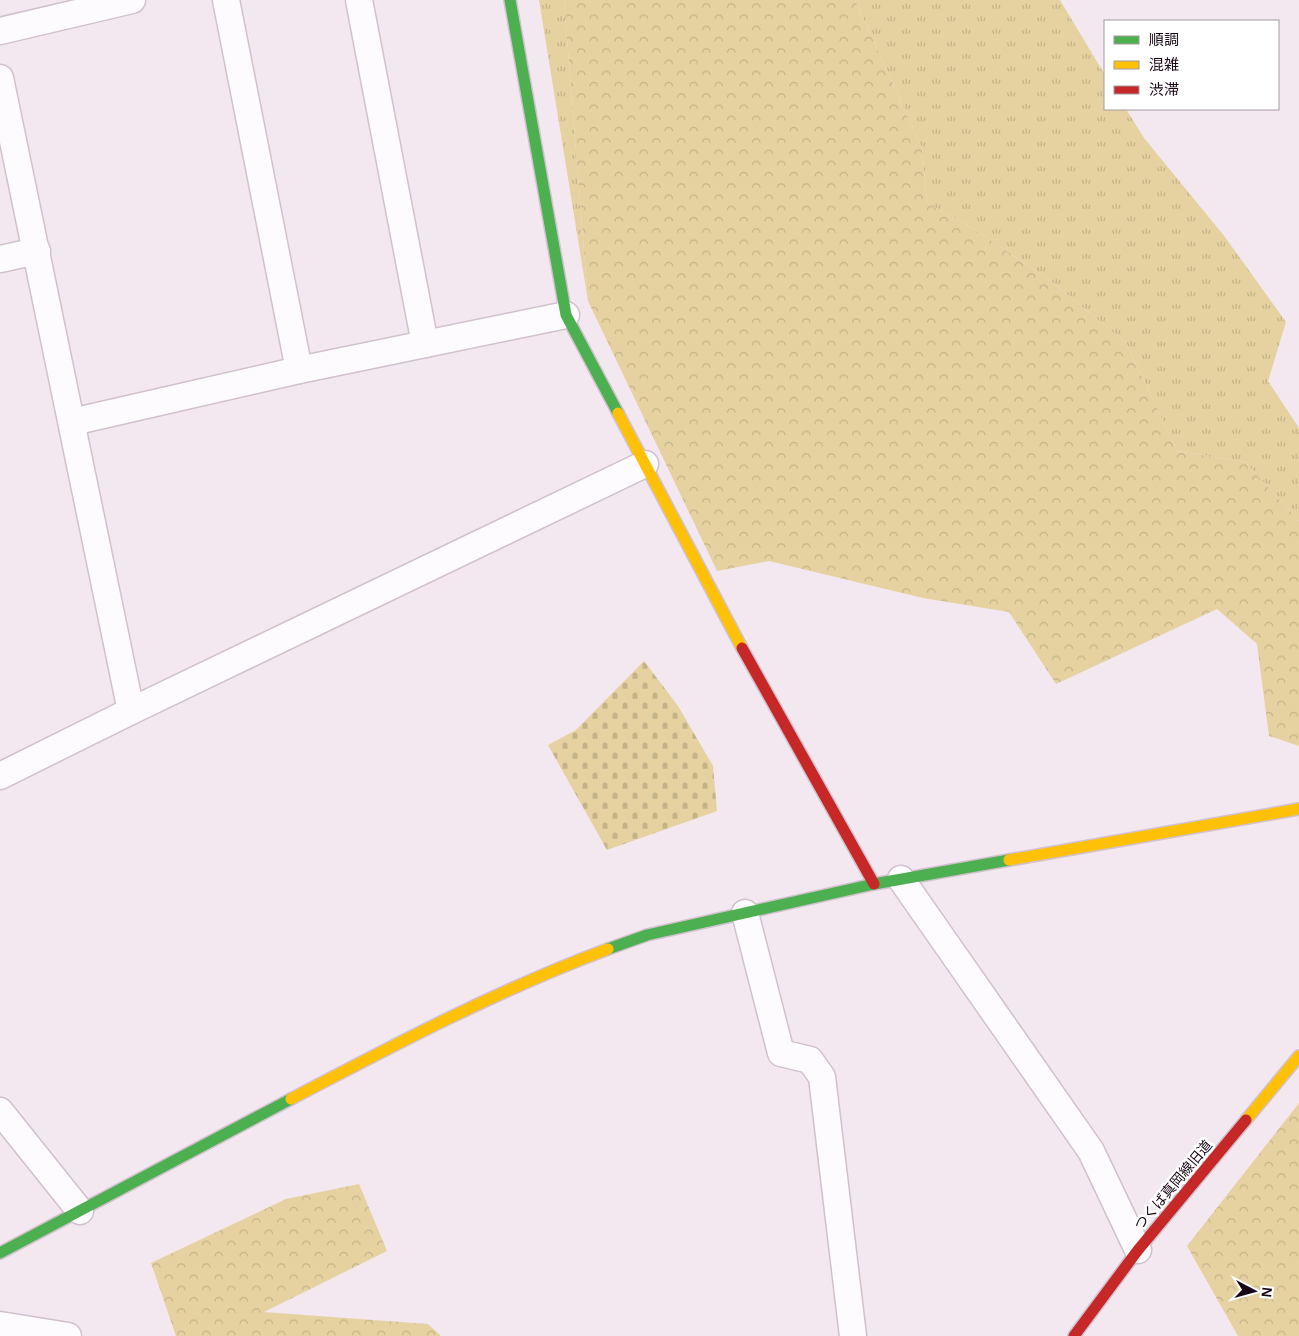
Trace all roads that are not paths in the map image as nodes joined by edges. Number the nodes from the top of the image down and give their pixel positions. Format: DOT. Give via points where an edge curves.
graph roads {
  1 [pos="132,0"];
  2 [pos="226,0"];
  3 [pos="359,0"];
  4 [pos="510,0"];
  5 [pos="0,31"];
  6 [pos="0,78"];
  7 [pos="37,251"];
  8 [pos="0,259"];
  9 [pos="566,315"];
  10 [pos="425,344"];
  11 [pos="299,370"];
  12 [pos="72,422"];
  13 [pos="645,464"];
  14 [pos="131,711"];
  15 [pos="0,776"];
  16 [pos="1299,810"];
  17 [pos="901,879"];
  18 [pos="874,884"];
  19 [pos="745,913"];
  20 [pos="1299,1056"];
  21 [pos="0,1111"];
  22 [pos="80,1211"];
  23 [pos="1138,1250"];
  24 [pos="0,1253"];
  25 [pos="0,1325"];
  26 [pos="68,1336"];
  27 [pos="853,1336"];
  28 [pos="1074,1336"];
  1 -- 5 [label="street"];
  2 -- 11 [label="street"];
  3 -- 10 [label="street"];
  4 -- 9 [label="street"];
  6 -- 7 [label="street"];
  7 -- 8 [label="street"];
  7 -- 12 [label="street"];
  9 -- 10 [label="street"];
  9 -- 13 [label="street"];
  10 -- 11 [label="street"];
  11 -- 12 [label="street"];
  12 -- 14 [label="street"];
  13 -- 14 [label="street"];
  13 -- 18 [label="street" via="751,665"];
  14 -- 15 [label="street"];
  16 -- 17 [label="street"];
  17 -- 18 [label="street"];
  17 -- 23 [label="street" via="1090,1151"];
  18 -- 19 [label="street"];
  19 -- 22 [label="street" via="647,935 614,946 486,1000 420,1031"];
  19 -- 27 [label="street" via="781,1053 810,1060 822,1078"];
  20 -- 23 [label="street, つくば真岡線旧道"];
  21 -- 22 [label="street"];
  22 -- 24 [label="street"];
  23 -- 28 [label="street, つくば真岡線旧道"];
  25 -- 26 [label="street"];
}
